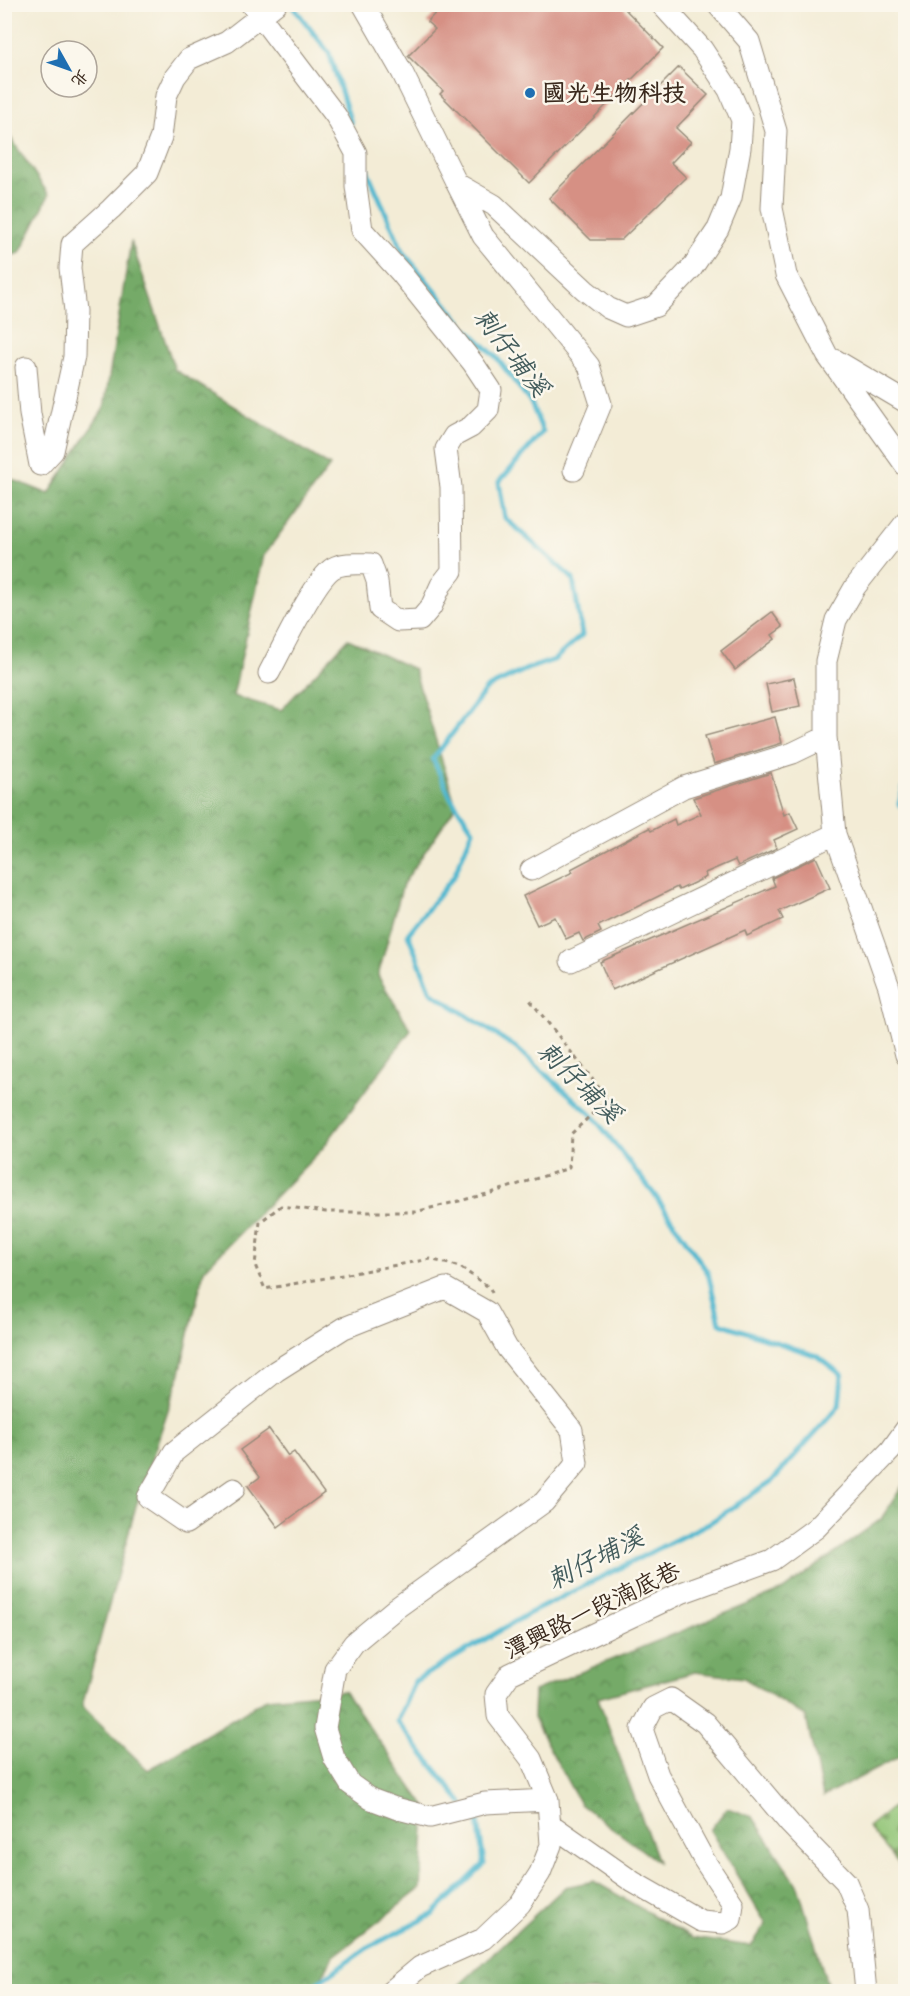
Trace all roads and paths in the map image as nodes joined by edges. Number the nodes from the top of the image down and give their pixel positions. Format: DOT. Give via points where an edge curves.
graph roads {
  1 [pos="363,4"];
  2 [pos="662,4"];
  3 [pos="717,4"];
  4 [pos="263,9"];
  5 [pos="457,184"];
  6 [pos="827,355"];
  7 [pos="26,367"];
  8 [pos="906,402"];
  9 [pos="906,466"];
  10 [pos="574,470"];
  11 [pos="906,522"];
  12 [pos="269,673"];
  13 [pos="826,737"];
  14 [pos="835,834"];
  15 [pos="531,870"];
  16 [pos="571,961"];
  17 [pos="530,1000"];
  18 [pos="906,1055"];
  19 [pos="487,1312"];
  20 [pos="906,1429"];
  21 [pos="234,1489"];
  22 [pos="548,1800"];
  23 [pos="550,1824"];
  24 [pos="390,1992"];
  25 [pos="866,1992"];
  1 -- 5 [label="street" via="402,72"];
  2 -- 5 [label="street" via="702,50 729,90 742,120 730,198 718,229 692,268 656,306 626,316 609,308 494,205"];
  3 -- 6 [label="street" via="749,41 752,50 776,131 772,208 786,275"];
  4 -- 7 [label="street" via="227,42 189,59 166,96 161,137 147,173 72,244 74,357 53,451 40,465"];
  4 -- 12 [label="street" via="336,116 356,153 362,230 401,273 491,390 488,410 471,427 454,435 446,449 451,487 452,570 431,607 420,620 398,621 380,609 371,564 344,564 332,569 313,591"];
  5 -- 10 [label="street" via="483,236 589,366 602,404"];
  6 -- 8 [label="street"];
  6 -- 9 [label="street"];
  11 -- 13 [label="street" via="855,587 836,620 826,661"];
  13 -- 14 [label="street"];
  13 -- 15 [label="street" via="793,753 684,787"];
  14 -- 16 [label="street"];
  14 -- 18 [label="street" via="889,987"];
  17 -- 19 [label="path" via="608,1100 571,1134 569,1168 415,1212 326,1212 281,1206 260,1222 255,1265 265,1289 430,1259 460,1267 490,1288 495,1304"];
  19 -- 21 [label="street" via="445,1288 344,1328 276,1371 174,1452 148,1497 186,1523"];
  19 -- 22 [label="street" via="507,1348 572,1430 577,1463 544,1503 395,1609 354,1643 335,1669 325,1728 334,1758 350,1784 371,1799 394,1808 430,1816 485,1803"];
  20 -- 22 [label="street, 潭興路一段湳底巷" via="891,1450 816,1528 772,1560 681,1593 510,1674 496,1694 498,1716 531,1760"];
  22 -- 23 [label="street, 潭興路一段湳底巷"];
  23 -- 24 [label="street, 潭興路一段湳底巷" via="551,1845 540,1873 520,1904 483,1939 420,1966"];
  23 -- 25 [label="street" via="633,1882 701,1921 723,1923 731,1919 733,1904 658,1775 642,1729 652,1708 671,1699 705,1723 790,1824 846,1882 858,1910"];
}
